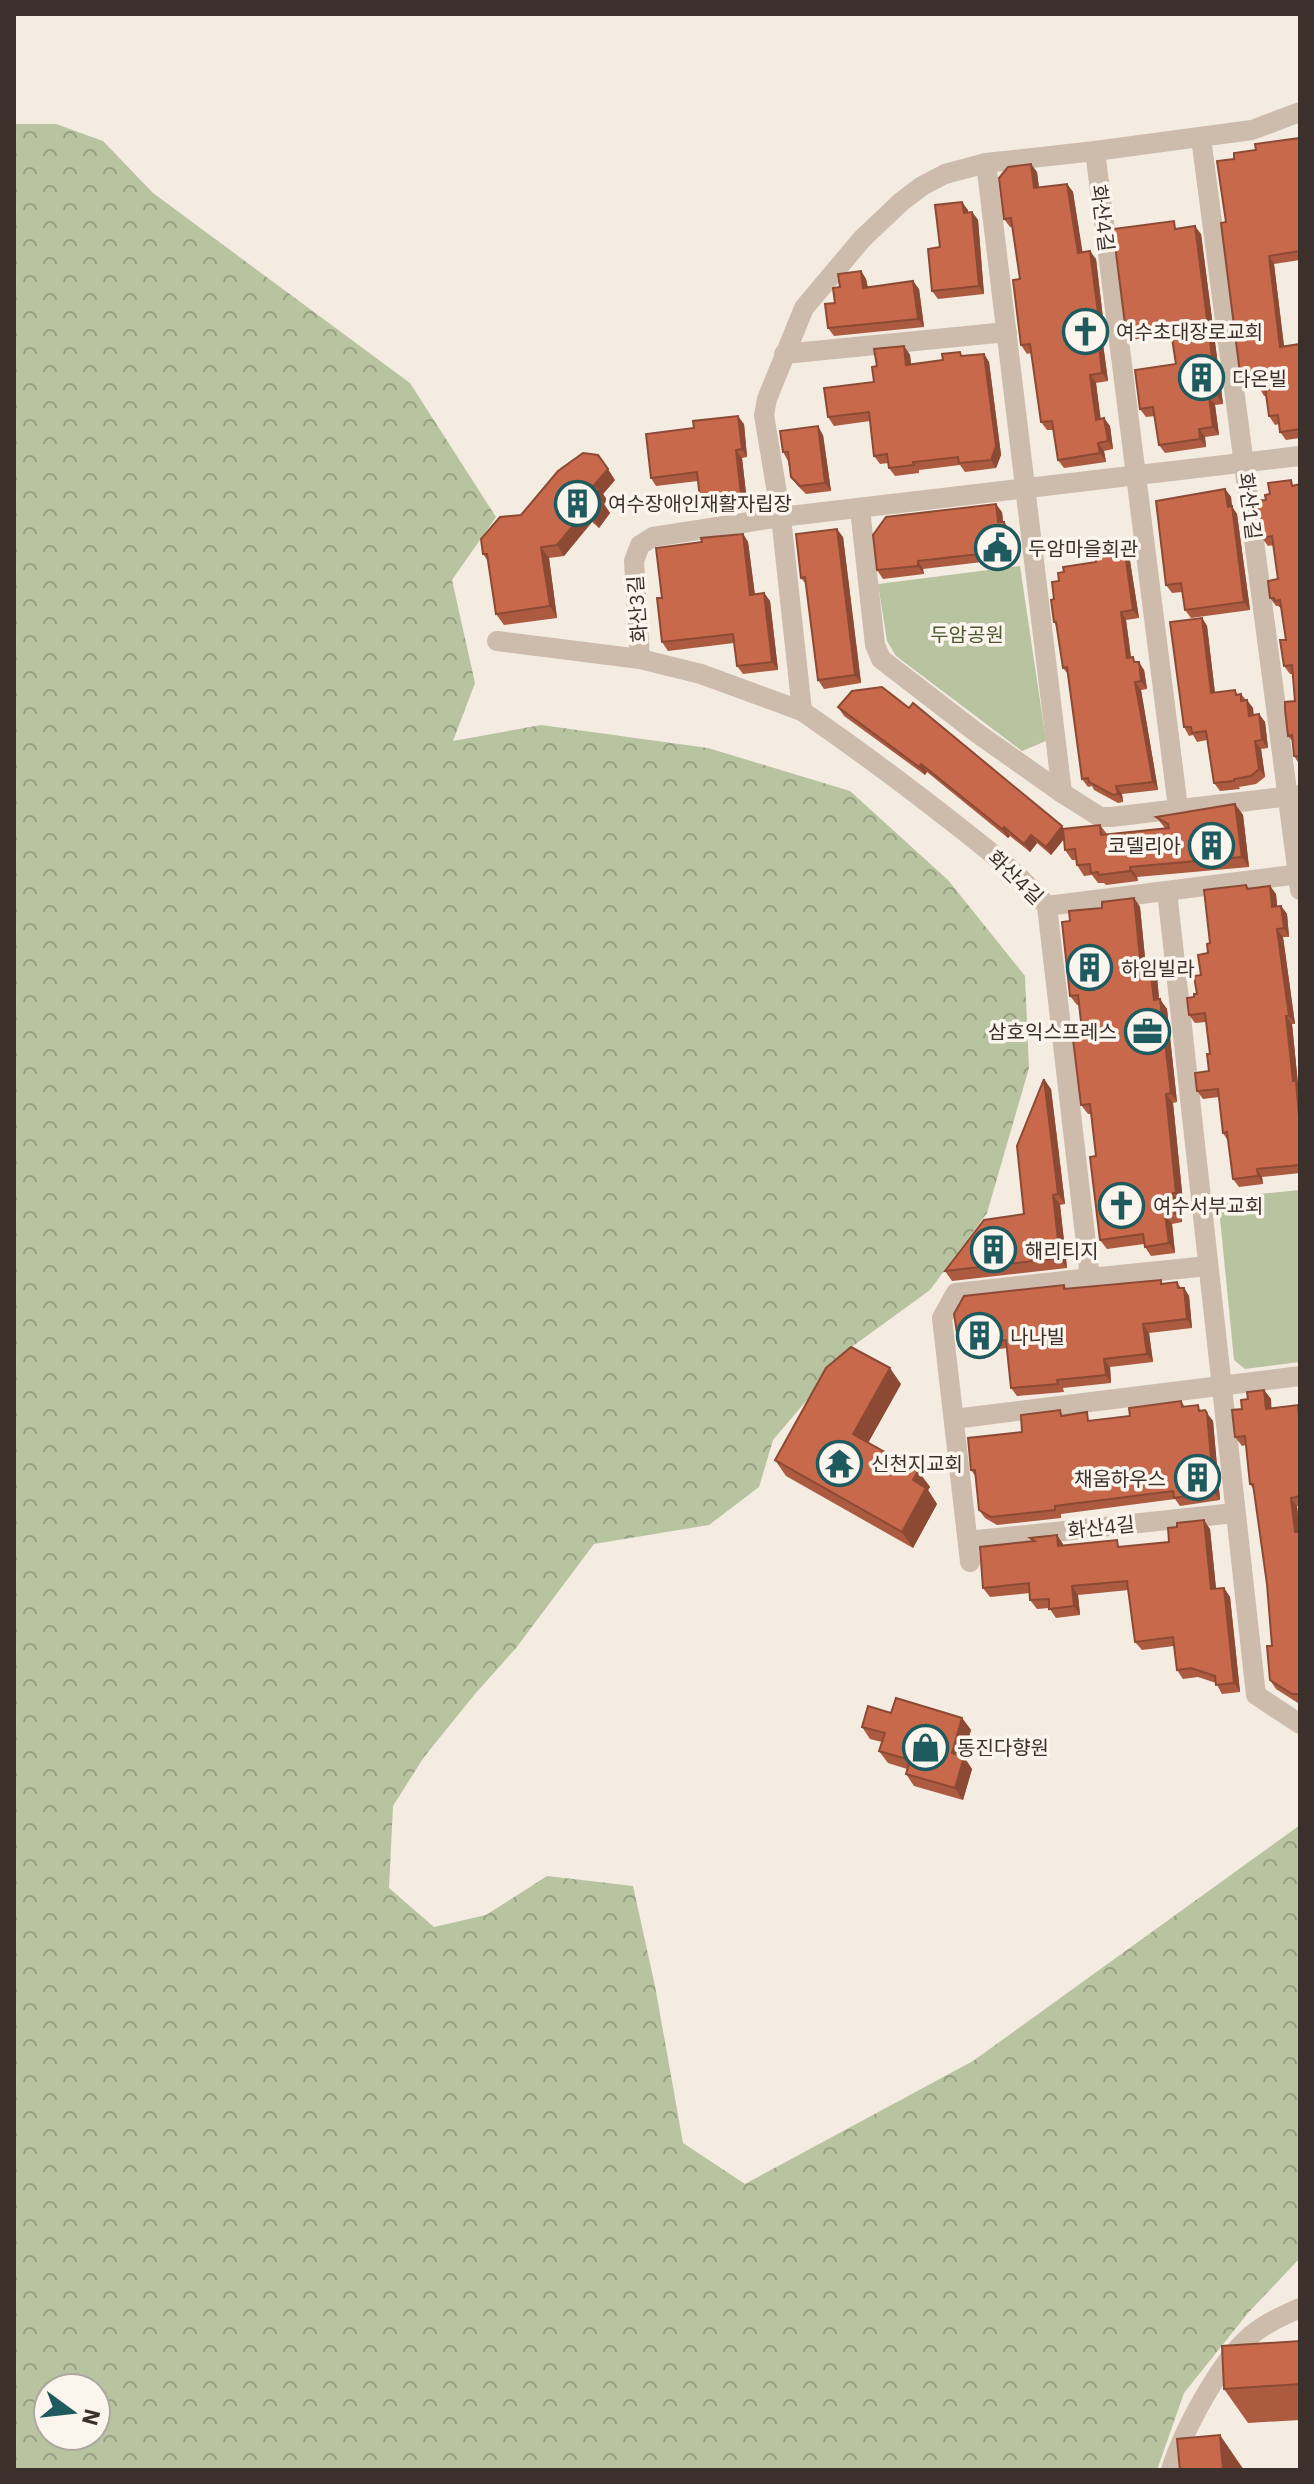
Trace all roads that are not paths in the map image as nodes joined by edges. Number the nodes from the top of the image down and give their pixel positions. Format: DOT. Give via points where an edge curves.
graph roads {
  1 [pos="1300,112"];
  2 [pos="1201,138"];
  3 [pos="1095,151"];
  4 [pos="986,163"];
  5 [pos="1007,332"];
  6 [pos="784,354"];
  7 [pos="1300,456"];
  8 [pos="1245,463"];
  9 [pos="1136,476"];
  10 [pos="1026,489"];
  11 [pos="860,509"];
  12 [pos="781,517"];
  13 [pos="497,641"];
  14 [pos="640,659"];
  15 [pos="802,711"];
  16 [pos="1062,793"];
  17 [pos="1294,796"];
  18 [pos="1178,808"];
  19 [pos="1299,880"];
  20 [pos="1167,891"];
  21 [pos="1047,906"];
  22 [pos="1208,1266"];
  23 [pos="1090,1278"];
  24 [pos="1300,1376"];
  25 [pos="1221,1385"];
  26 [pos="954,1419"];
  27 [pos="1235,1513"];
  28 [pos="1300,1724"];
  29 [pos="1300,2308"];
  30 [pos="1171,2470"];
  1 -- 2 [label="street" via="1252,130"];
  2 -- 3 [label="street"];
  2 -- 8 [label="street, 화산1길"];
  3 -- 4 [label="street"];
  3 -- 9 [label="street, 화산4길"];
  4 -- 5 [label="street"];
  4 -- 6 [label="street" via="922,186 862,239 804,308"];
  5 -- 6 [label="street"];
  5 -- 10 [label="street"];
  6 -- 12 [label="street" via="764,415"];
  7 -- 8 [label="street, 화산3길"];
  8 -- 9 [label="street, 화산3길"];
  8 -- 17 [label="street, 화산1길"];
  9 -- 10 [label="street, 화산3길"];
  9 -- 18 [label="street"];
  10 -- 11 [label="street, 화산3길"];
  10 -- 16 [label="street"];
  11 -- 12 [label="street, 화산3길"];
  11 -- 16 [label="street" via="875,645 881,659"];
  12 -- 14 [label="street, 화산3길" via="653,537 640,545 634,561"];
  12 -- 15 [label="street"];
  13 -- 14 [label="street, 화산3길"];
  14 -- 15 [label="street, 화산4길" via="701,674"];
  15 -- 21 [label="street, 화산4길" via="1001,859"];
  16 -- 18 [label="street" via="1100,817"];
  17 -- 18 [label="street"];
  17 -- 19 [label="street, 화산1길"];
  19 -- 20 [label="street"];
  20 -- 21 [label="street"];
  20 -- 22 [label="street"];
  21 -- 23 [label="street, 화산4길"];
  22 -- 23 [label="street"];
  22 -- 25 [label="street"];
  23 -- 26 [label="street, 화산4길" via="956,1293 942,1318"];
  24 -- 25 [label="street"];
  25 -- 26 [label="street"];
  25 -- 27 [label="street"];
  26 -- 27 [label="street, 화산4길" via="969,1552"];
  27 -- 28 [label="street" via="1256,1695"];
  29 -- 30 [label="street" via="1259,2329 1237,2349 1187,2430"];
}
